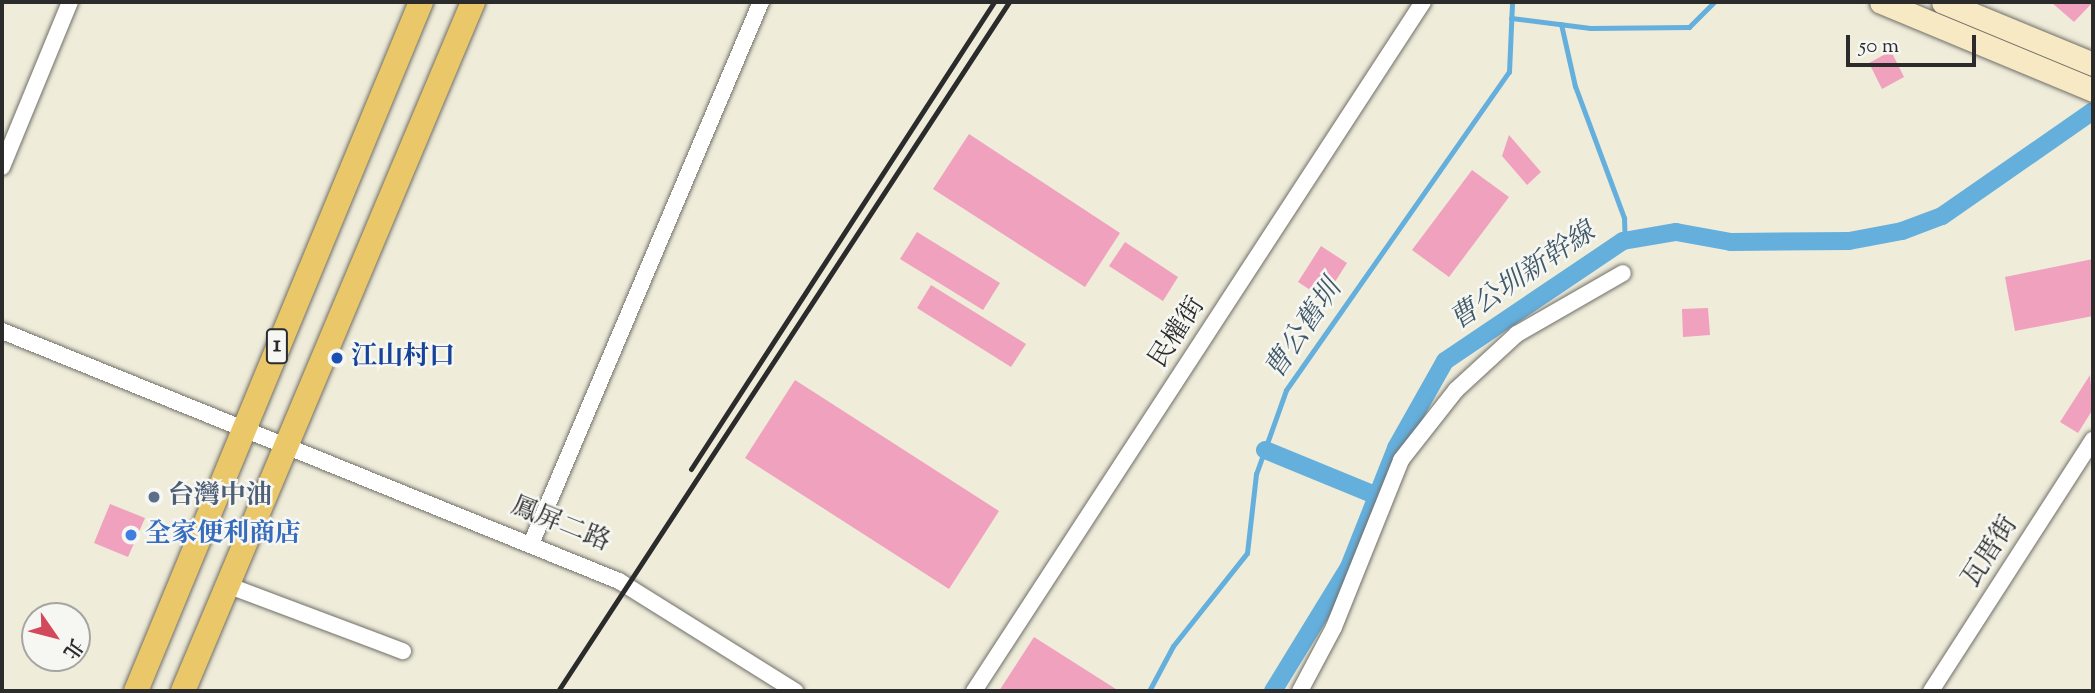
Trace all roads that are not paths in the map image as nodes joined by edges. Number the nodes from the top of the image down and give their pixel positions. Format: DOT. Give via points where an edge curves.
graph roads {
  1 [pos="70,2"];
  2 [pos="421,2"];
  3 [pos="473,2"];
  4 [pos="761,2"];
  5 [pos="1423,2"];
  6 [pos="1881,2"];
  7 [pos="1943,2"];
  8 [pos="2093,64"];
  9 [pos="2093,90"];
  10 [pos="2,167"];
  11 [pos="1623,273"];
  12 [pos="2,331"];
  13 [pos="242,429"];
  14 [pos="2093,440"];
  15 [pos="284,448"];
  16 [pos="531,544"];
  17 [pos="227,585"];
  18 [pos="403,651"];
  19 [pos="136,691"];
  20 [pos="183,691"];
  21 [pos="795,691"];
  22 [pos="974,691"];
  23 [pos="1300,691"];
  24 [pos="1931,691"];
  1 -- 10 [label="street"];
  2 -- 13 [label="main road, 1"];
  3 -- 15 [label="main road, 1"];
  4 -- 16 [label="street"];
  5 -- 22 [label="street, 民權街"];
  6 -- 9 [label="street"];
  7 -- 8 [label="street"];
  11 -- 23 [label="street" via="1517,334 1456,390 1409,450 1334,627"];
  12 -- 13 [label="street, 鳳屏二路"];
  13 -- 15 [label="street, 鳳屏二路"];
  13 -- 19 [label="main road, 1"];
  14 -- 24 [label="street, 瓦厝街"];
  15 -- 16 [label="street, 鳳屏二路"];
  15 -- 17 [label="main road, 1"];
  16 -- 21 [label="street, 鳳屏二路" via="628,585"];
  17 -- 18 [label="street"];
  17 -- 20 [label="main road, 1"];
}
